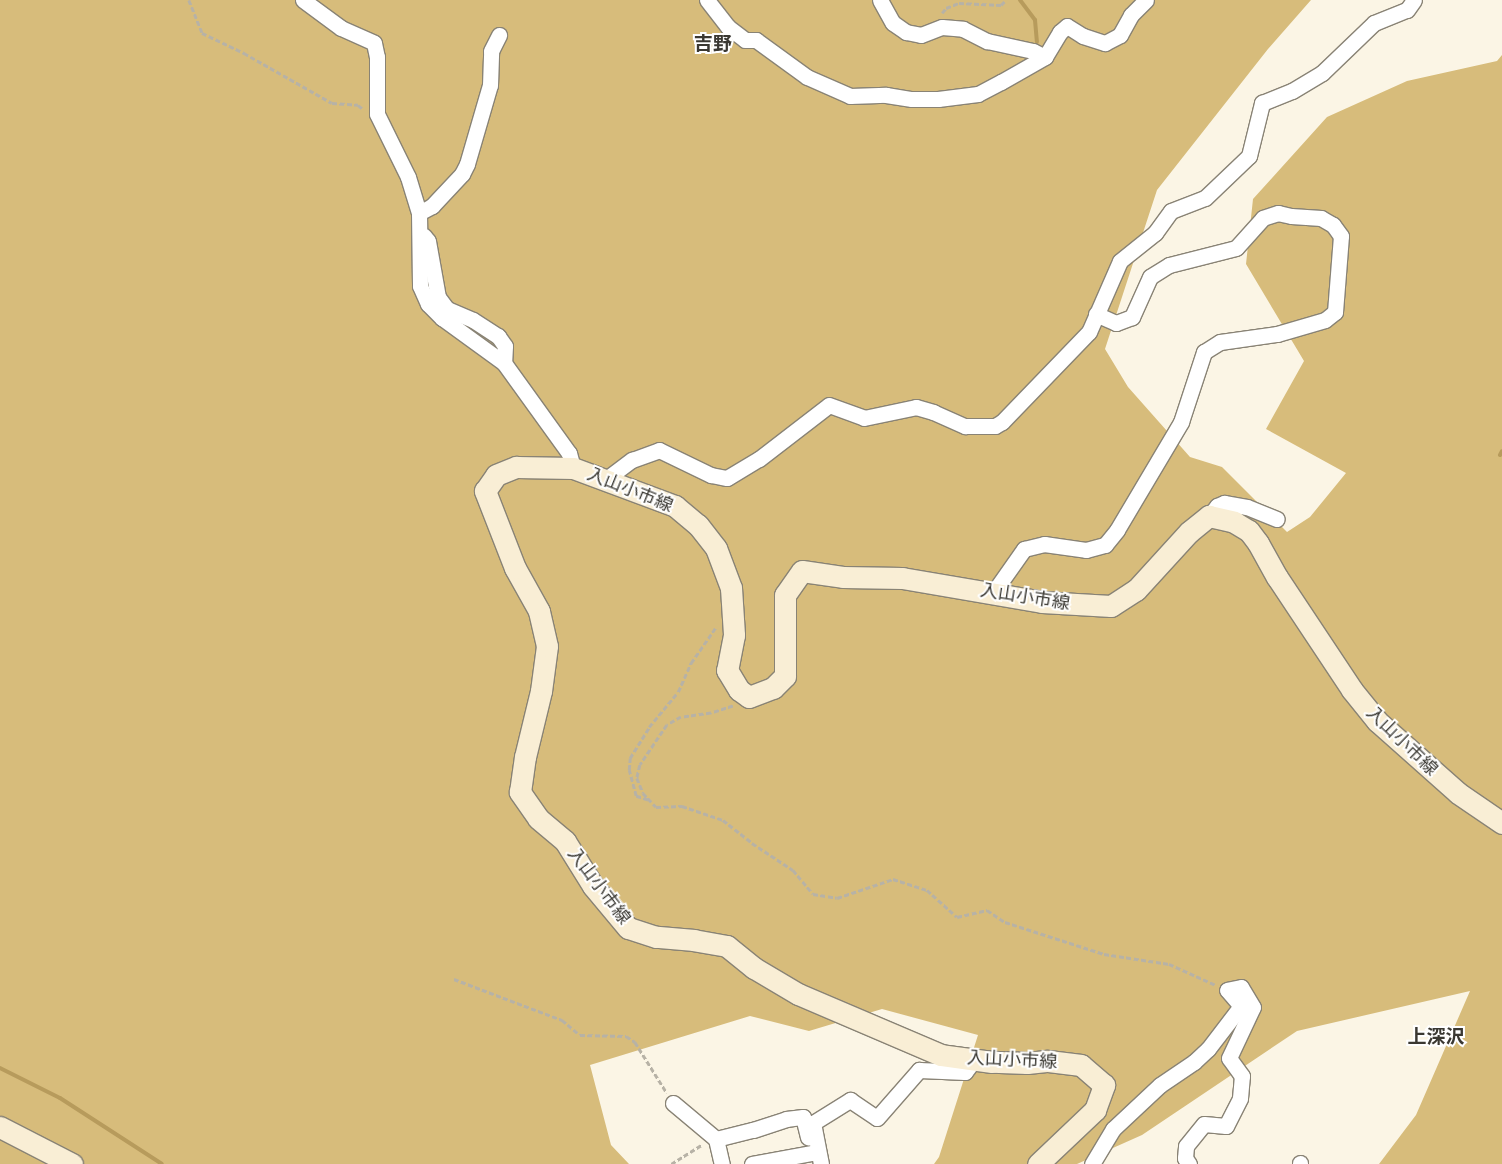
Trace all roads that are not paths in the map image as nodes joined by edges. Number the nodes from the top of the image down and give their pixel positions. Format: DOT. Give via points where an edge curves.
graph roads {
  1 [pos="303,0"];
  2 [pos="707,0"];
  3 [pos="880,0"];
  4 [pos="1146,0"];
  5 [pos="1414,0"];
  6 [pos="499,35"];
  7 [pos="1045,57"];
  8 [pos="419,213"];
  9 [pos="1096,314"];
  10 [pos="573,468"];
  11 [pos="605,480"];
  12 [pos="1209,516"];
  13 [pos="1277,519"];
  14 [pos="993,593"];
  15 [pos="1502,823"];
  16 [pos="974,1060"];
  17 [pos="673,1103"];
  18 [pos="0,1127"];
  19 [pos="716,1138"];
  20 [pos="818,1156"];
  21 [pos="72,1164"];
  22 [pos="722,1164"];
  23 [pos="752,1164"];
  24 [pos="1038,1164"];
  25 [pos="1092,1164"];
  26 [pos="1189,1164"];
  1 -- 8 [label="street" via="341,28 374,43 377,114 408,177"];
  2 -- 7 [label="street" via="728,27 745,40 756,40 808,77 850,96 938,99 978,94"];
  3 -- 7 [label="street" via="893,23 906,32 920,35 942,27 963,29 987,41 1033,50"];
  4 -- 7 [label="street" via="1131,15 1120,35 1104,43 1067,26"];
  5 -- 9 [label="street" via="1407,10 1374,23 1322,73 1292,91 1262,103 1249,156 1205,198 1171,211 1155,233 1120,261"];
  6 -- 8 [label="street" via="492,51 490,85 467,164 462,174 432,206"];
  8 -- 10 [label="street" via="420,286 428,304 504,363 569,453"];
  9 -- 11 [label="street" via="1089,332 1010,417 995,426 965,426 916,407 864,418 829,405 759,459 727,478 711,475 659,450 632,460"];
  9 -- 14 [label="street" via="1116,323 1132,317 1150,277 1169,265 1236,248 1263,218 1278,213 1321,218 1333,225 1341,236 1335,312 1325,320 1277,334 1220,342 1204,352 1181,422 1105,545 1086,550 1044,544 1024,549"];
  10 -- 11 [label="main road, 入山小市線"];
  10 -- 16 [label="main road, 入山小市線" via="516,467 496,475 485,491 515,568 538,611 547,646 520,792 538,818 565,842 593,886 628,928 656,937 727,946 754,968 798,994 941,1055"];
  11 -- 14 [label="main road, 入山小市線" via="675,506 698,525 716,548 731,588 734,635 728,670 738,690 749,697 773,688 786,676 785,594 802,571 843,577 902,578"];
  12 -- 13 [label="street" via="1224,503 1247,507"];
  12 -- 14 [label="main road, 入山小市線" via="1189,532 1136,590 1111,606 1042,602"];
  12 -- 15 [label="main road, 入山小市線" via="1234,522 1248,531 1352,690 1377,721 1458,793"];
  16 -- 20 [label="street" via="965,1072 920,1070 877,1118 850,1100 813,1123"];
  16 -- 24 [label="main road, 入山小市線" via="1027,1063 1046,1060 1081,1065 1104,1085 1095,1110"];
  17 -- 19 [label="street"];
  18 -- 21 [label="main road"];
  19 -- 20 [label="street" via="803,1117"];
  19 -- 22 [label="street"];
  20 -- 23 [label="street"];
  25 -- 26 [label="street" via="1113,1129 1160,1086 1208,1049 1241,1006 1227,990 1242,988 1253,1007 1229,1058 1242,1076 1240,1098 1226,1126 1204,1124 1186,1146 1185,1158"];
}
